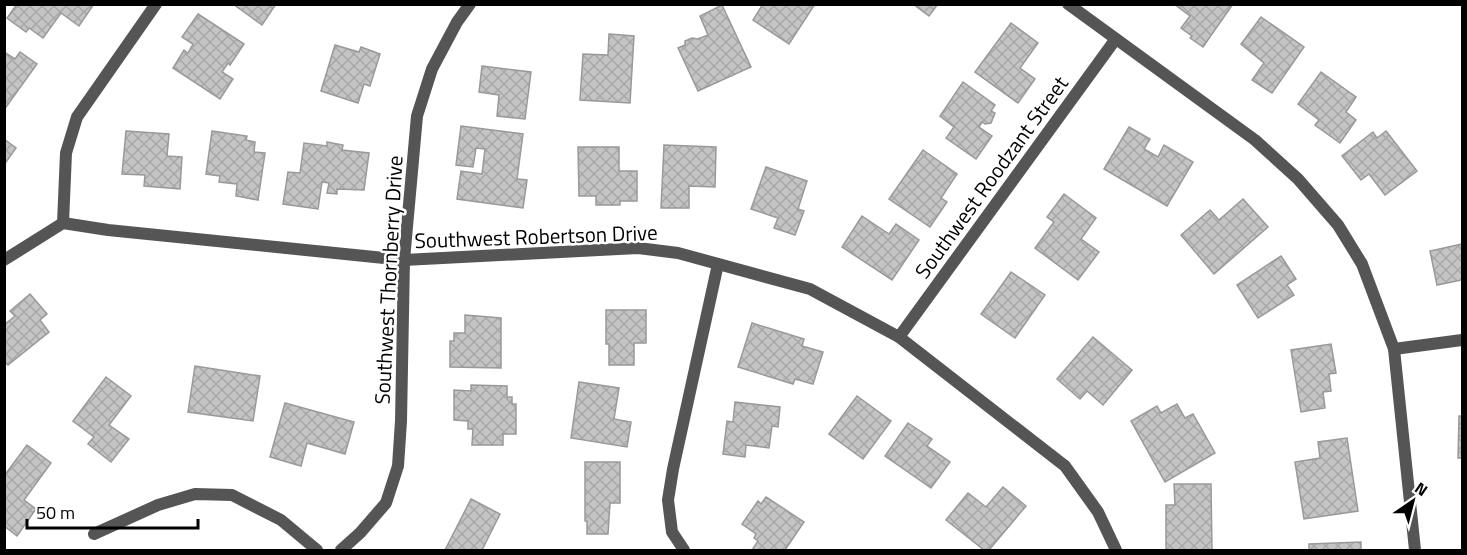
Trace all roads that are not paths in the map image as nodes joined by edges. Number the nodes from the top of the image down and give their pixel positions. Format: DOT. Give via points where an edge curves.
graph roads {
  1 [pos="156,4"];
  2 [pos="470,4"];
  3 [pos="1068,4"];
  4 [pos="1115,40"];
  5 [pos="63,222"];
  6 [pos="4,260"];
  7 [pos="404,260"];
  8 [pos="718,264"];
  9 [pos="899,337"];
  10 [pos="1462,340"];
  11 [pos="1394,349"];
  12 [pos="94,534"];
  13 [pos="317,550"];
  14 [pos="341,550"];
  15 [pos="684,550"];
  16 [pos="1116,550"];
  17 [pos="1415,550"];
  1 -- 5 [label="street" via="76,117 66,153"];
  2 -- 7 [label="street, Southwest Thornberry Drive" via="432,69 417,116"];
  3 -- 4 [label="street"];
  4 -- 9 [label="street, Southwest Roodzant Street"];
  4 -- 11 [label="street" via="1255,140 1298,179 1338,225 1362,264"];
  5 -- 6 [label="street"];
  5 -- 7 [label="street, Southwest Robertson Drive"];
  7 -- 8 [label="street, Southwest Robertson Drive" via="638,248"];
  7 -- 14 [label="street, Southwest Thornberry Drive" via="398,466 386,503"];
  8 -- 9 [label="street, Southwest Robertson Drive" via="810,289"];
  8 -- 15 [label="street" via="668,500 672,531"];
  9 -- 16 [label="street, Southwest Robertson Drive" via="1065,466 1098,512"];
  10 -- 11 [label="street"];
  11 -- 17 [label="street"];
  12 -- 13 [label="street" via="158,505 195,494 232,495 281,520"];
}
